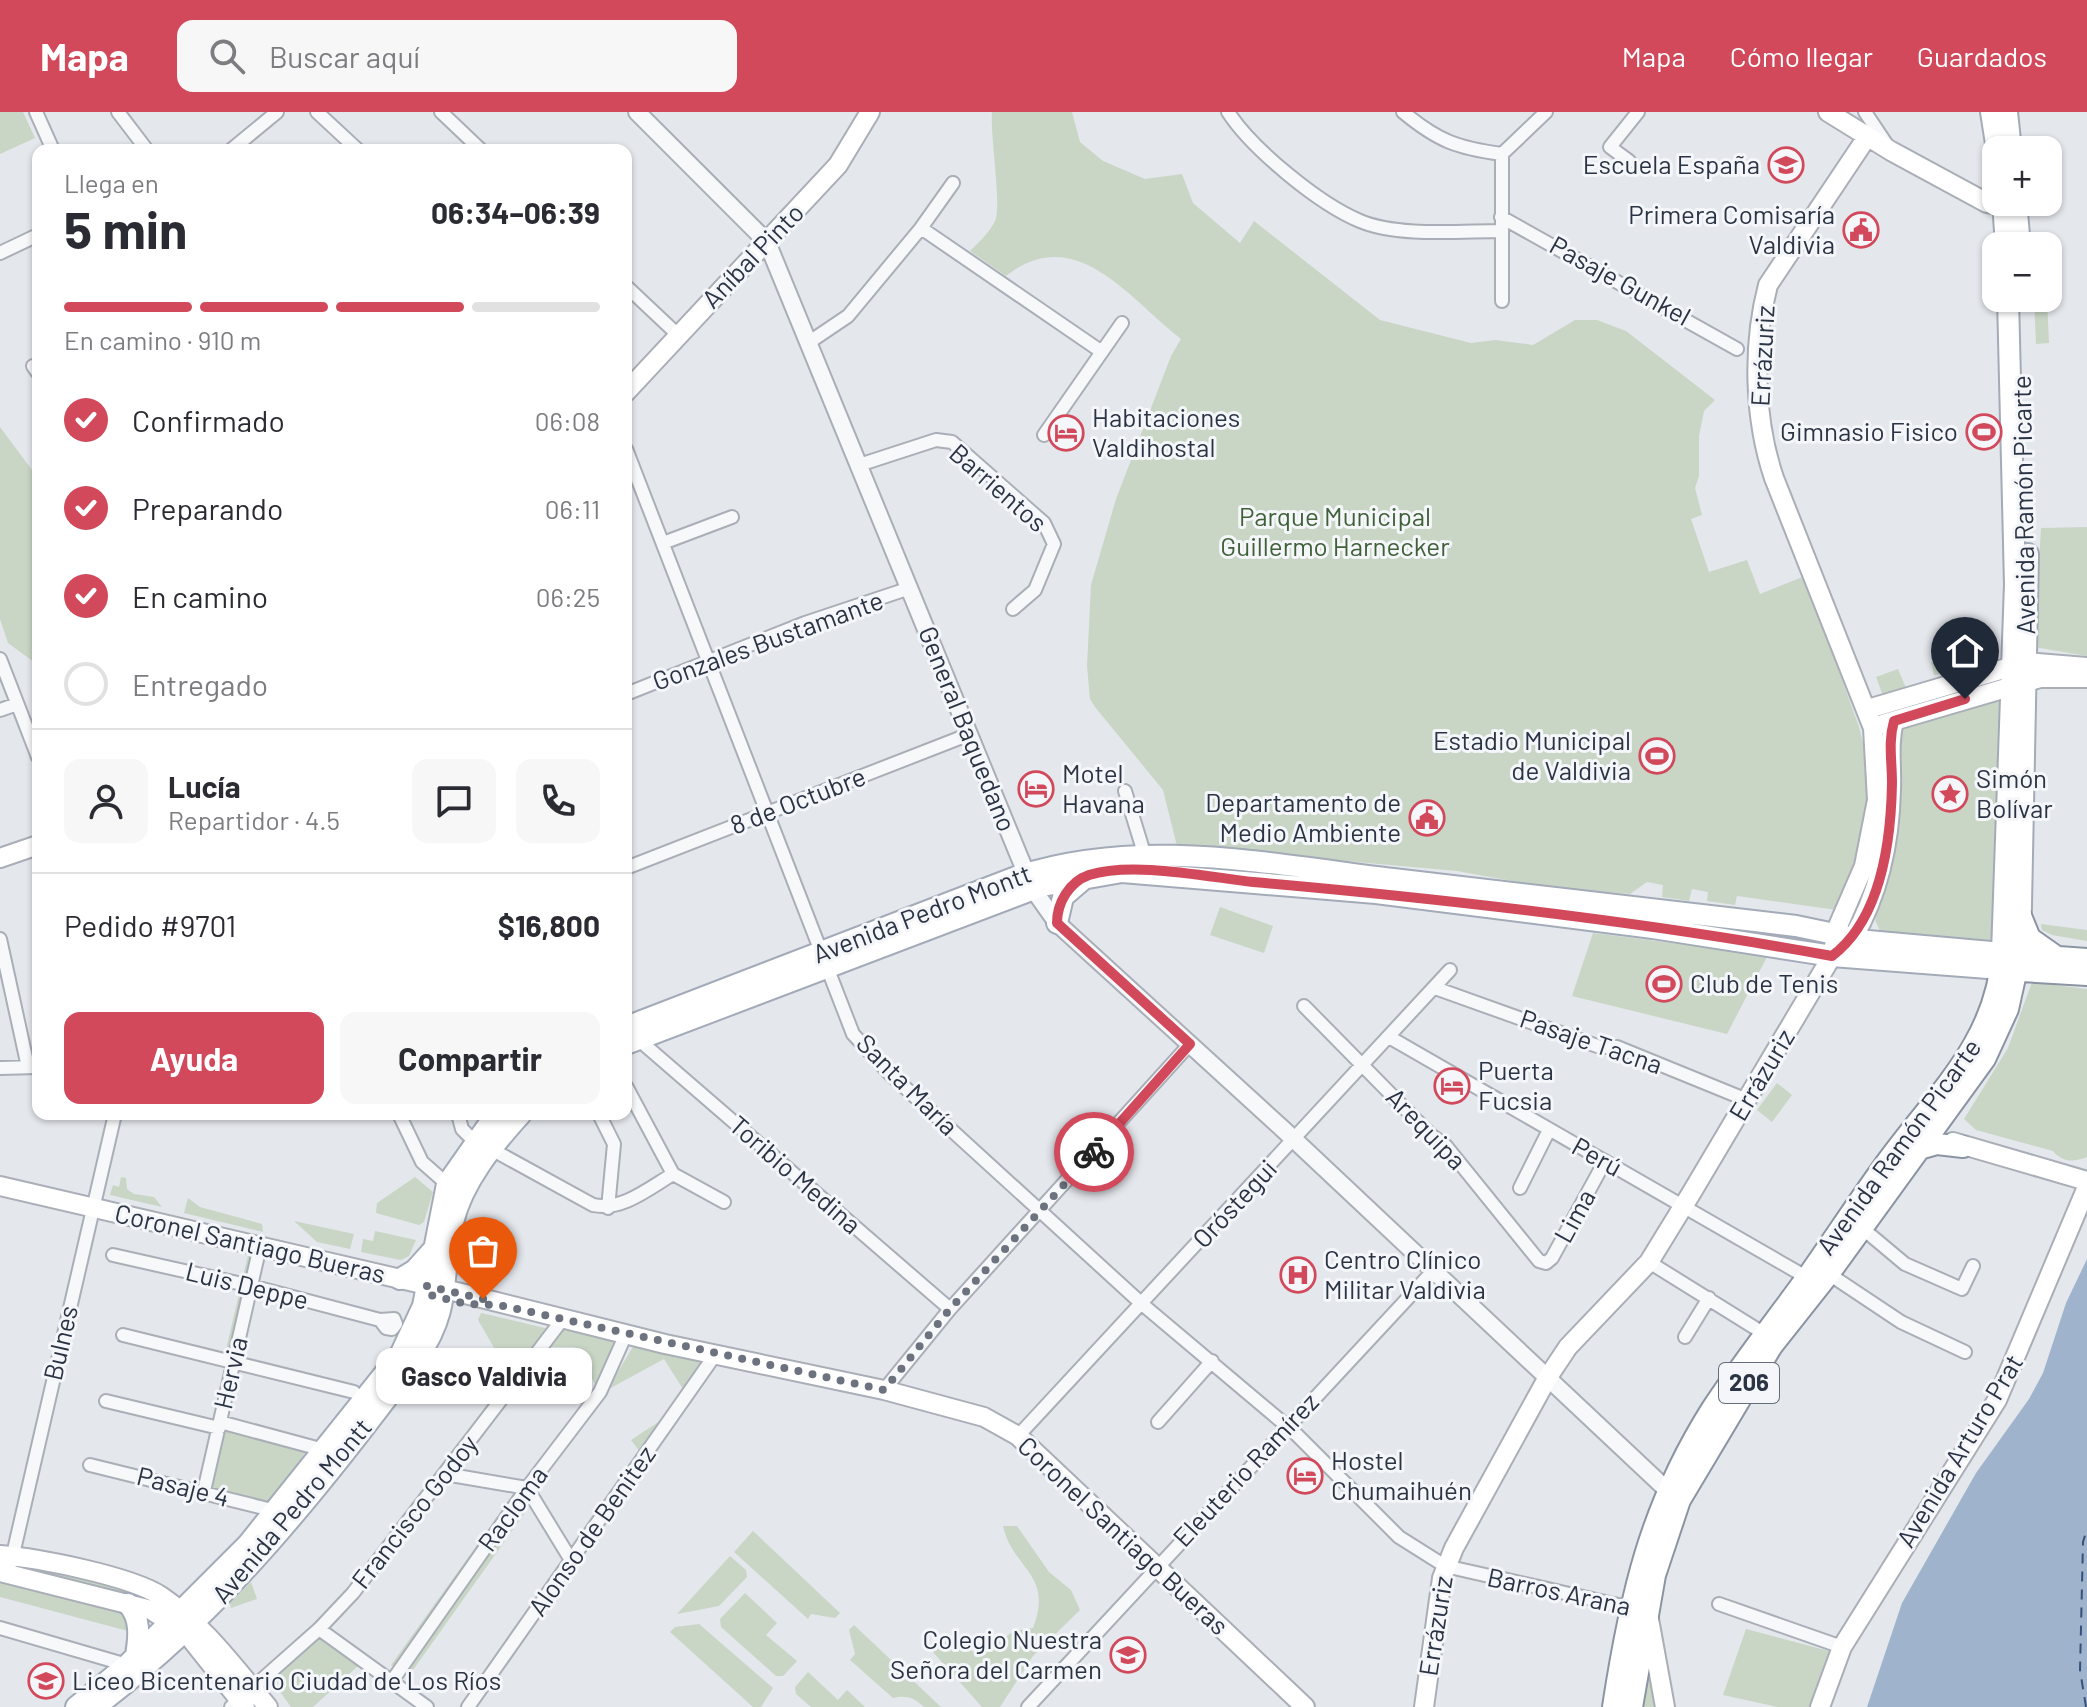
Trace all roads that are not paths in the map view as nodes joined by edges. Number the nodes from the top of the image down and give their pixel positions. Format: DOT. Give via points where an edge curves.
graph roads {
  1 [pos="36,112"];
  2 [pos="118,112"];
  3 [pos="277,112"];
  4 [pos="317,112"];
  5 [pos="441,112"];
  6 [pos="637,112"];
  7 [pos="870,112"];
  8 [pos="1228,112"];
  9 [pos="1403,112"];
  10 [pos="1546,112"];
  11 [pos="1638,112"];
  12 [pos="1828,112"];
  13 [pos="1991,112"];
  14 [pos="2007,112"];
  15 [pos="1866,114"];
  16 [pos="1995,136"];
  17 [pos="2010,136"];
  18 [pos="1867,137"];
  19 [pos="50,144"];
  20 [pos="142,144"];
  21 [pos="238,144"];
  22 [pos="352,144"];
  23 [pos="475,144"];
  24 [pos="1891,151"];
  25 [pos="1502,154"];
  26 [pos="1629,161"];
  27 [pos="953,183"];
  28 [pos="1982,200"];
  29 [pos="1501,217"];
  30 [pos="921,228"];
  31 [pos="1501,231"];
  32 [pos="32,238"];
  33 [pos="767,242"];
  34 [pos="0,253"];
  35 [pos="632,292"];
  36 [pos="1502,301"];
  37 [pos="2008,312"];
  38 [pos="2022,312"];
  39 [pos="1122,323"];
  40 [pos="677,334"];
  41 [pos="808,343"];
  42 [pos="1737,349"];
  43 [pos="1102,352"];
  44 [pos="632,385"];
  45 [pos="1044,435"];
  46 [pos="632,464"];
  47 [pos="859,465"];
  48 [pos="732,517"];
  49 [pos="663,543"];
  50 [pos="910,588"];
  51 [pos="1013,609"];
  52 [pos="0,659"];
  53 [pos="707,660"];
  54 [pos="2087,667"];
  55 [pos="2019,674"];
  56 [pos="2087,678"];
  57 [pos="632,691"];
  58 [pos="17,704"];
  59 [pos="0,710"];
  60 [pos="1870,718"];
  61 [pos="1894,721"];
  62 [pos="970,734"];
  63 [pos="32,742"];
  64 [pos="1125,791"];
  65 [pos="764,814"];
  66 [pos="32,847"];
  67 [pos="1144,853"];
  68 [pos="0,858"];
  69 [pos="632,866"];
  70 [pos="1087,876"];
  71 [pos="1030,881"];
  72 [pos="1376,885"];
  73 [pos="2021,916"];
  74 [pos="1057,923"];
  75 [pos="0,939"];
  76 [pos="1852,939"];
  77 [pos="2057,957"];
  78 [pos="2087,959"];
  79 [pos="822,962"];
  80 [pos="2010,962"];
  81 [pos="1450,970"];
  82 [pos="2087,975"];
  83 [pos="1435,988"];
  84 [pos="1304,1006"];
  85 [pos="632,1034"];
  86 [pos="632,1035"];
  87 [pos="1389,1037"];
  88 [pos="1190,1044"];
  89 [pos="1363,1062"];
  90 [pos="32,1063"];
  91 [pos="32,1067"];
  92 [pos="0,1068"];
  93 [pos="632,1097"];
  94 [pos="1747,1100"];
  95 [pos="1949,1108"];
  96 [pos="114,1120"];
  97 [pos="402,1120"];
  98 [pos="460,1120"];
  99 [pos="493,1120"];
  100 [pos="514,1120"];
  101 [pos="602,1120"];
  102 [pos="1549,1130"];
  103 [pos="1294,1140"];
  104 [pos="1913,1144"];
  105 [pos="483,1145"];
  106 [pos="1963,1147"];
  107 [pos="1605,1161"];
  108 [pos="673,1174"];
  109 [pos="2087,1181"];
  110 [pos="447,1184"];
  111 [pos="0,1186"];
  112 [pos="2087,1187"];
  113 [pos="1520,1188"];
  114 [pos="0,1192"];
  115 [pos="724,1202"];
  116 [pos="1683,1206"];
  117 [pos="608,1208"];
  118 [pos="1041,1211"];
  119 [pos="92,1212"];
  120 [pos="1862,1228"];
  121 [pos="432,1251"];
  122 [pos="113,1255"];
  123 [pos="258,1255"];
  124 [pos="1539,1261"];
  125 [pos="1649,1262"];
  126 [pos="1973,1266"];
  127 [pos="1434,1270"];
  128 [pos="1829,1274"];
  129 [pos="1806,1277"];
  130 [pos="400,1279"];
  131 [pos="251,1286"];
  132 [pos="436,1292"];
  133 [pos="1709,1298"];
  134 [pos="1142,1304"];
  135 [pos="950,1309"];
  136 [pos="380,1320"];
  137 [pos="562,1320"];
  138 [pos="1763,1333"];
  139 [pos="626,1334"];
  140 [pos="123,1335"];
  141 [pos="1685,1337"];
  142 [pos="1965,1352"];
  143 [pos="715,1355"];
  144 [pos="1212,1361"];
  145 [pos="234,1362"];
  146 [pos="1548,1377"];
  147 [pos="884,1390"];
  148 [pos="354,1392"];
  149 [pos="106,1401"];
  150 [pos="1158,1422"];
  151 [pos="219,1425"];
  152 [pos="1287,1425"];
  153 [pos="1018,1436"];
  154 [pos="324,1450"];
  155 [pos="90,1465"];
  156 [pos="445,1474"];
  157 [pos="527,1488"];
  158 [pos="1667,1490"];
  159 [pos="204,1491"];
  160 [pos="276,1511"];
  161 [pos="571,1560"];
  162 [pos="5,1564"];
  163 [pos="1157,1566"];
  164 [pos="1445,1566"];
  165 [pos="128,1604"];
  166 [pos="1719,1604"];
  167 [pos="1638,1609"];
  168 [pos="184,1623"];
  169 [pos="0,1628"];
  170 [pos="319,1629"];
  171 [pos="1842,1647"];
  172 [pos="132,1660"];
  173 [pos="392,1681"];
  174 [pos="242,1700"];
  175 [pos="76,1707"];
  176 [pos="95,1707"];
  177 [pos="268,1707"];
  178 [pos="427,1707"];
  179 [pos="468,1707"];
  180 [pos="1028,1707"];
  181 [pos="1305,1707"];
  182 [pos="1424,1707"];
  183 [pos="1613,1707"];
  184 [pos="1632,1707"];
  185 [pos="1665,1707"];
  186 [pos="1820,1707"];
  1 -- 19 [label="street"];
  2 -- 20 [label="street"];
  3 -- 21 [label="street"];
  4 -- 22 [label="street"];
  5 -- 23 [label="street"];
  6 -- 33 [label="street, General Baquedano"];
  7 -- 33 [label="main road, Aníbal Pinto" via="838,165"];
  8 -- 31 [label="street" via="1259,148 1312,192 1360,222 1411,230"];
  9 -- 25 [label="street" via="1457,147"];
  10 -- 25 [label="street"];
  11 -- 26 [label="street" via="1610,147"];
  12 -- 18 [label="main road"];
  13 -- 16 [label="main road"];
  14 -- 17 [label="main road"];
  15 -- 18 [label="street"];
  15 -- 24 [label="street"];
  18 -- 24 [label="main road"];
  18 -- 60 [label="main road, Errázuriz" via="1768,285 1761,312 1759,418 1761,442 1805,562"];
  24 -- 28 [label="main road"];
  25 -- 29 [label="street"];
  27 -- 30 [label="street"];
  29 -- 31 [label="street"];
  29 -- 42 [label="street, Pasaje Gunkel"];
  30 -- 41 [label="street" via="848,316"];
  30 -- 43 [label="street"];
  31 -- 36 [label="street"];
  32 -- 34 [label="street"];
  33 -- 40 [label="main road, Aníbal Pinto"];
  33 -- 41 [label="street, General Baquedano"];
  35 -- 40 [label="street"];
  37 -- 55 [label="main road, Avenida Ramón Picarte"];
  38 -- 55 [label="main road, Avenida Ramón Picarte" via="2020,396 2028,524"];
  39 -- 43 [label="street"];
  40 -- 44 [label="main road, Aníbal Pinto"];
  41 -- 47 [label="street, General Baquedano"];
  43 -- 45 [label="street"];
  46 -- 49 [label="street, Santa María"];
  47 -- 50 [label="street, General Baquedano"];
  47 -- 51 [label="street, Barrientos" via="936,440 952,442 1044,523 1054,544 1035,590"];
  48 -- 49 [label="street"];
  49 -- 53 [label="street, Santa María"];
  50 -- 53 [label="street, Gonzales Bustamante"];
  50 -- 62 [label="street, General Baquedano"];
  52 -- 58 [label="street"];
  53 -- 57 [label="street, Gonzales Bustamante"];
  53 -- 65 [label="street, Santa María"];
  54 -- 55 [label="main road"];
  55 -- 56 [label="main road"];
  55 -- 60 [label="main road" via="1992,675"];
  55 -- 61 [label="main road"];
  55 -- 73 [label="main road, Avenida Ramón Picarte"];
  55 -- 80 [label="main road, Avenida Ramón Picarte" via="2008,832"];
  58 -- 59 [label="street"];
  58 -- 63 [label="street"];
  60 -- 61 [label="main road"];
  60 -- 76 [label="main road, Errázuriz" via="1877,800"];
  61 -- 76 [label="main road, Errázuriz" via="1886,843"];
  62 -- 65 [label="street, 8 de Octubre"];
  62 -- 71 [label="street, General Baquedano"];
  64 -- 67 [label="street"];
  65 -- 69 [label="street, 8 de Octubre"];
  65 -- 79 [label="street, Santa María"];
  66 -- 68 [label="main road"];
  67 -- 71 [label="main road, Avenida Pedro Montt" via="1066,862"];
  67 -- 72 [label="main road, Avenida Pedro Montt"];
  70 -- 71 [label="main road, Avenida Pedro Montt"];
  70 -- 72 [label="main road, Avenida Pedro Montt" via="1148,872"];
  70 -- 74 [label="main road" via="1063,897"];
  71 -- 74 [label="street, General Baquedano"];
  71 -- 79 [label="main road, Avenida Pedro Montt"];
  72 -- 76 [label="main road, Avenida Pedro Montt"];
  73 -- 77 [label="main road" via="2030,938"];
  73 -- 80 [label="main road, Avenida Ramón Picarte"];
  74 -- 88 [label="street, General Baquedano"];
  75 -- 90 [label="street"];
  76 -- 80 [label="main road, Avenida Pedro Montt"];
  76 -- 80 [label="main road, Avenida Pedro Montt"];
  76 -- 94 [label="main road, Errázuriz"];
  77 -- 78 [label="main road, Avenida Pedro Montt"];
  77 -- 80 [label="main road, Avenida Pedro Montt"];
  79 -- 85 [label="main road, Avenida Pedro Montt"];
  79 -- 118 [label="street, Santa María" via="853,1034"];
  80 -- 82 [label="main road, Avenida Pedro Montt"];
  80 -- 95 [label="main road, Avenida Ramón Picarte / 206" via="2011,1000 1994,1042"];
  80 -- 104 [label="main road, Avenida Ramón Picarte / 206" via="1973,1050"];
  81 -- 83 [label="street, Oróstegui"];
  83 -- 87 [label="street, Oróstegui"];
  83 -- 94 [label="street, Pasaje Tacna" via="1600,1047 1617,1047"];
  84 -- 89 [label="street, Arequipa"];
  86 -- 135 [label="street, Toribio Medina"];
  87 -- 89 [label="street, Oróstegui"];
  87 -- 102 [label="street, Perú"];
  88 -- 103 [label="street, General Baquedano"];
  88 -- 118 [label="street"];
  89 -- 103 [label="street, Oróstegui"];
  89 -- 124 [label="street, Arequipa" via="1446,1146"];
  91 -- 92 [label="street"];
  93 -- 108 [label="street"];
  94 -- 116 [label="main road, Errázuriz"];
  95 -- 104 [label="main road, Avenida Ramón Picarte / 206"];
  95 -- 106 [label="main road" via="1951,1128"];
  96 -- 119 [label="street, Bulnes"];
  97 -- 110 [label="street" via="422,1162"];
  98 -- 105 [label="street" via="462,1129"];
  99 -- 105 [label="main road, Avenida Pedro Montt"];
  100 -- 105 [label="main road, Avenida Pedro Montt"];
  101 -- 117 [label="street" via="614,1144"];
  102 -- 107 [label="street, Perú"];
  102 -- 113 [label="street"];
  103 -- 127 [label="street, General Baquedano"];
  103 -- 134 [label="street, Oróstegui"];
  104 -- 106 [label="main road"];
  104 -- 120 [label="main road, Avenida Ramón Picarte / 206"];
  104 -- 129 [label="main road, Avenida Ramón Picarte / 206"];
  105 -- 110 [label="main road, Avenida Pedro Montt"];
  105 -- 117 [label="street" via="593,1205"];
  105 -- 132 [label="main road, Avenida Pedro Montt" via="457,1209"];
  106 -- 109 [label="main road"];
  107 -- 116 [label="street, Perú"];
  107 -- 124 [label="street, Lima" via="1552,1258"];
  108 -- 115 [label="street"];
  108 -- 117 [label="street"];
  110 -- 121 [label="main road, Avenida Pedro Montt"];
  111 -- 119 [label="main road, Coronel Santiago Bueras"];
  112 -- 171 [label="main road, Avenida Arturo Prat" via="1997,1400"];
  114 -- 119 [label="main road, Coronel Santiago Bueras"];
  116 -- 125 [label="main road, Errázuriz"];
  116 -- 129 [label="street, Perú"];
  118 -- 134 [label="street, Santa María"];
  118 -- 135 [label="street"];
  119 -- 123 [label="main road, Coronel Santiago Bueras"];
  119 -- 130 [label="main road, Coronel Santiago Bueras"];
  119 -- 162 [label="street, Bulnes"];
  120 -- 126 [label="street" via="1905,1264 1962,1289"];
  120 -- 128 [label="main road, Avenida Ramón Picarte / 206"];
  121 -- 130 [label="main road"];
  121 -- 132 [label="main road, Avenida Pedro Montt"];
  122 -- 131 [label="street, Luis Deppe"];
  123 -- 131 [label="street, Hervia"];
  123 -- 132 [label="main road, Coronel Santiago Bueras"];
  125 -- 133 [label="street"];
  125 -- 146 [label="main road, Errázuriz" via="1568,1347"];
  127 -- 146 [label="street, General Baquedano"];
  127 -- 152 [label="street, Eleuterio Ramírez"];
  128 -- 142 [label="street" via="1901,1322"];
  128 -- 167 [label="main road, Avenida Ramón Picarte / 206" via="1772,1346 1691,1479"];
  129 -- 138 [label="main road, Avenida Ramón Picarte / 206"];
  130 -- 132 [label="main road, Coronel Santiago Bueras"];
  131 -- 136 [label="street, Luis Deppe"];
  131 -- 145 [label="street, Hervia"];
  132 -- 137 [label="main road, Coronel Santiago Bueras"];
  132 -- 154 [label="main road, Avenida Pedro Montt" via="401,1353"];
  132 -- 168 [label="main road, Avenida Pedro Montt" via="424,1348 379,1408 261,1555"];
  133 -- 138 [label="street"];
  133 -- 141 [label="street"];
  134 -- 144 [label="street, Santa María"];
  134 -- 153 [label="street, Oróstegui"];
  135 -- 147 [label="street"];
  137 -- 139 [label="main road, Coronel Santiago Bueras"];
  137 -- 156 [label="street, Francisco Godoy"];
  138 -- 158 [label="main road, Avenida Ramón Picarte / 206"];
  139 -- 143 [label="main road, Coronel Santiago Bueras"];
  139 -- 157 [label="street, Racloma" via="600,1392"];
  140 -- 145 [label="street"];
  143 -- 147 [label="main road, Coronel Santiago Bueras"];
  143 -- 161 [label="street, Alonso de Benitez"];
  144 -- 150 [label="street"];
  144 -- 152 [label="street, Santa María"];
  145 -- 148 [label="street"];
  145 -- 151 [label="street, Hervia"];
  146 -- 158 [label="street, General Baquedano"];
  146 -- 164 [label="main road, Errázuriz"];
  147 -- 153 [label="main road, Coronel Santiago Bueras" via="984,1417"];
  149 -- 151 [label="street"];
  151 -- 154 [label="street"];
  151 -- 159 [label="street, Hervia"];
  152 -- 163 [label="street, Eleuterio Ramírez"];
  152 -- 164 [label="street, Barros Arana" via="1399,1537"];
  153 -- 163 [label="main road, Coronel Santiago Bueras"];
  154 -- 160 [label="main road, Avenida Pedro Montt"];
  155 -- 159 [label="street, Pasaje 4"];
  156 -- 157 [label="street"];
  156 -- 170 [label="street, Francisco Godoy"];
  157 -- 161 [label="street"];
  157 -- 173 [label="street, Racloma"];
  158 -- 167 [label="main road, Avenida Ramón Picarte / 206"];
  159 -- 160 [label="street, Pasaje 4"];
  160 -- 168 [label="main road, Avenida Pedro Montt"];
  161 -- 179 [label="street, Alonso de Benitez"];
  162 -- 165 [label="main road"];
  162 -- 168 [label="main road" via="108,1577 158,1594"];
  163 -- 180 [label="street, Eleuterio Ramírez"];
  163 -- 181 [label="main road, Coronel Santiago Bueras"];
  164 -- 167 [label="street, Barros Arana"];
  164 -- 182 [label="main road, Errázuriz"];
  165 -- 168 [label="main road"];
  165 -- 172 [label="main road" via="136,1612 139,1638"];
  166 -- 171 [label="street"];
  167 -- 183 [label="main road, Avenida Ramón Picarte / 206"];
  167 -- 184 [label="main road, Avenida Ramón Picarte / 206"];
  167 -- 185 [label="main road"];
  168 -- 172 [label="main road, Avenida Pedro Montt"];
  168 -- 174 [label="main road"];
  168 -- 176 [label="main road, Avenida Pedro Montt"];
  169 -- 172 [label="street"];
  170 -- 173 [label="street"];
  170 -- 174 [label="street, Francisco Godoy"];
  171 -- 186 [label="main road, Avenida Arturo Prat"];
  172 -- 175 [label="main road, Avenida Pedro Montt"];
  173 -- 178 [label="street"];
  174 -- 177 [label="main road"];
}
